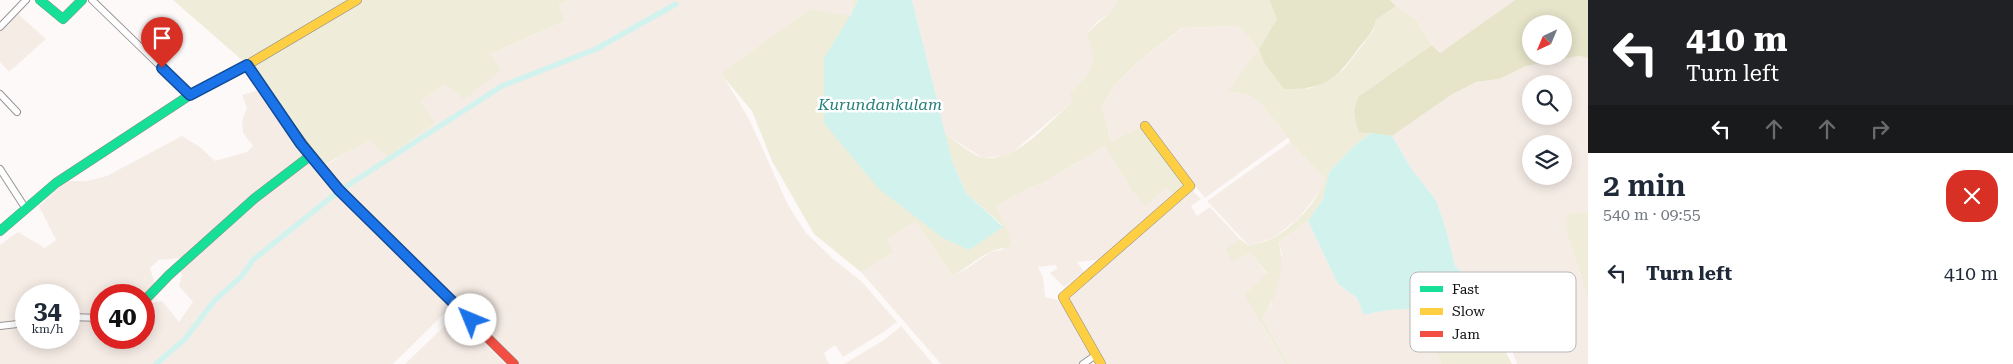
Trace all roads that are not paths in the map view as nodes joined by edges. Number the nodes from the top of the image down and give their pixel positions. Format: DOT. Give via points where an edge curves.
graph roads {
  1 [pos="26,0"];
  2 [pos="40,0"];
  3 [pos="82,0"];
  4 [pos="92,0"];
  5 [pos="357,0"];
  6 [pos="0,27"];
  7 [pos="247,65"];
  8 [pos="0,94"];
  9 [pos="190,95"];
  10 [pos="17,112"];
  11 [pos="1145,126"];
  12 [pos="310,156"];
  13 [pos="0,169"];
  14 [pos="26,209"];
  15 [pos="0,231"];
  16 [pos="155,291"];
  17 [pos="15,324"];
  18 [pos="0,326"];
  19 [pos="1096,355"];
  20 [pos="514,364"];
  21 [pos="1084,364"];
  22 [pos="1101,364"];
  1 -- 6 [label="street"];
  2 -- 3 [label="street" via="63,19"];
  4 -- 9 [label="street"];
  5 -- 7 [label="street"];
  7 -- 9 [label="street"];
  7 -- 12 [label="street"];
  8 -- 10 [label="street"];
  9 -- 14 [label="street" via="56,183"];
  11 -- 19 [label="street" via="1190,186 1063,297"];
  12 -- 16 [label="street" via="249,204"];
  12 -- 20 [label="street" via="339,190"];
  13 -- 14 [label="street"];
  14 -- 15 [label="street"];
  17 -- 18 [label="street"];
  19 -- 21 [label="street"];
  19 -- 22 [label="street"];
}
